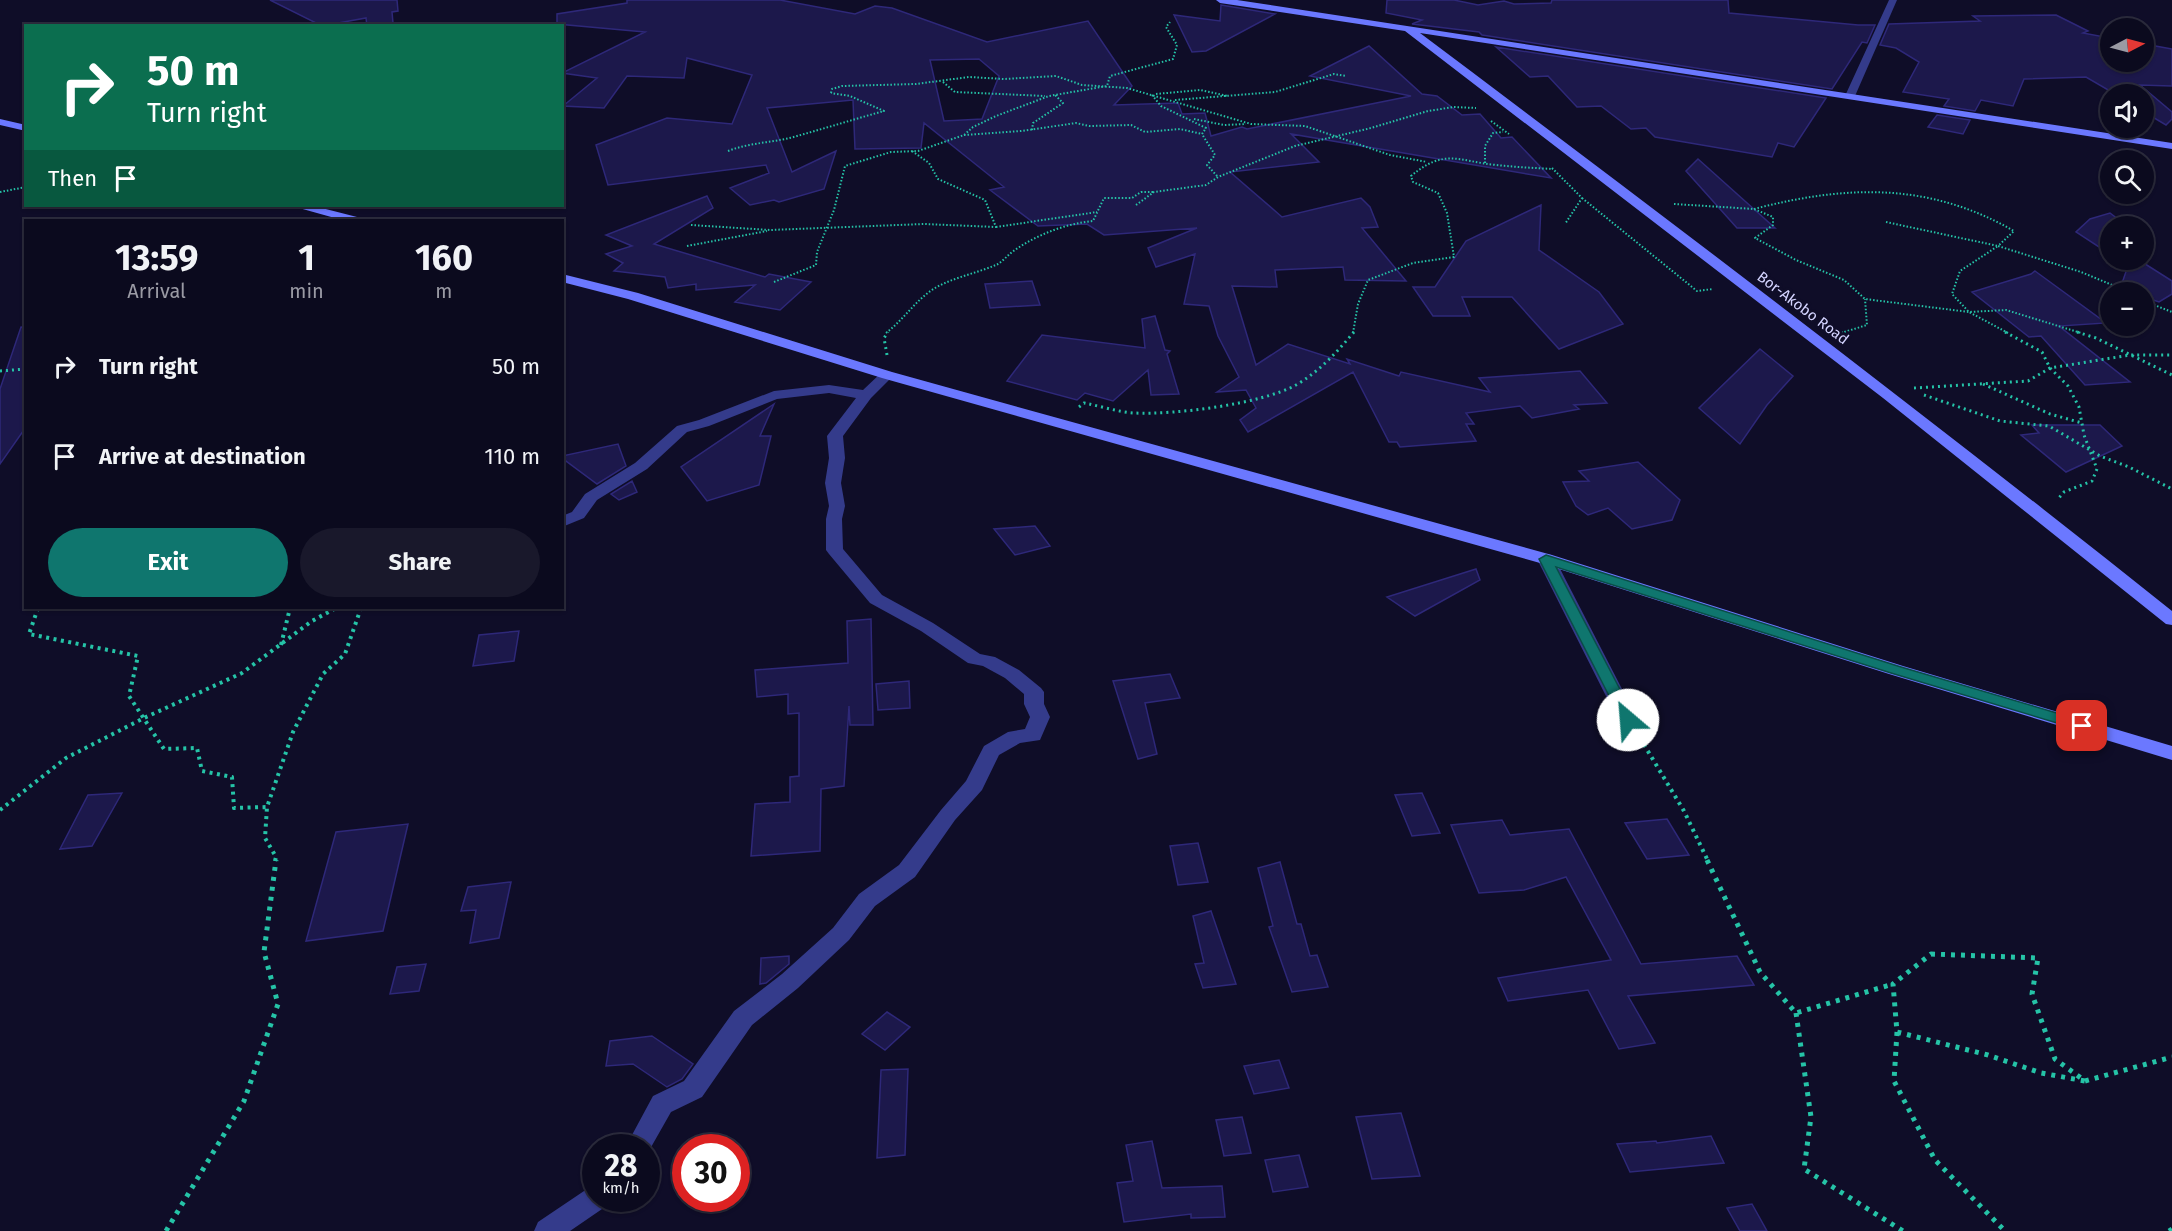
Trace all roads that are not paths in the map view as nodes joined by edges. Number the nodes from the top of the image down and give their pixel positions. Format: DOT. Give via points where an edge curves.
graph roads {
  1 [pos="1220,0"];
  2 [pos="1893,0"];
  3 [pos="1408,29"];
  4 [pos="1850,96"];
  5 [pos="0,122"];
  6 [pos="24,128"];
  7 [pos="2172,146"];
  8 [pos="307,207"];
  9 [pos="349,219"];
  10 [pos="564,279"];
  11 [pos="887,375"];
  12 [pos="866,395"];
  13 [pos="564,521"];
  14 [pos="1546,559"];
  15 [pos="2172,620"];
  16 [pos="1628,720"];
  17 [pos="2172,753"];
  18 [pos="646,1134"];
  19 [pos="582,1208"];
  20 [pos="548,1231"];
  1 -- 3 [label="street"];
  2 -- 4 [label="street"];
  3 -- 4 [label="street"];
  3 -- 15 [label="street, Bor-Akobo Road" via="1818,340"];
  4 -- 7 [label="street"];
  5 -- 6 [label="street"];
  8 -- 9 [label="street"];
  10 -- 11 [label="street"];
  11 -- 12 [label="street"];
  11 -- 14 [label="street"];
  12 -- 13 [label="street" via="829,389 774,395 682,429 641,466 591,497 578,515"];
  12 -- 18 [label="street" via="836,436 836,550 876,599 975,659 988,661 1012,674 1034,692 1040,717 1033,735 1015,737 991,751 979,776 907,871 867,900 841,934 743,1018 693,1089 662,1104"];
  14 -- 16 [label="street"];
  14 -- 17 [label="street"];
  19 -- 20 [label="street"];
}
